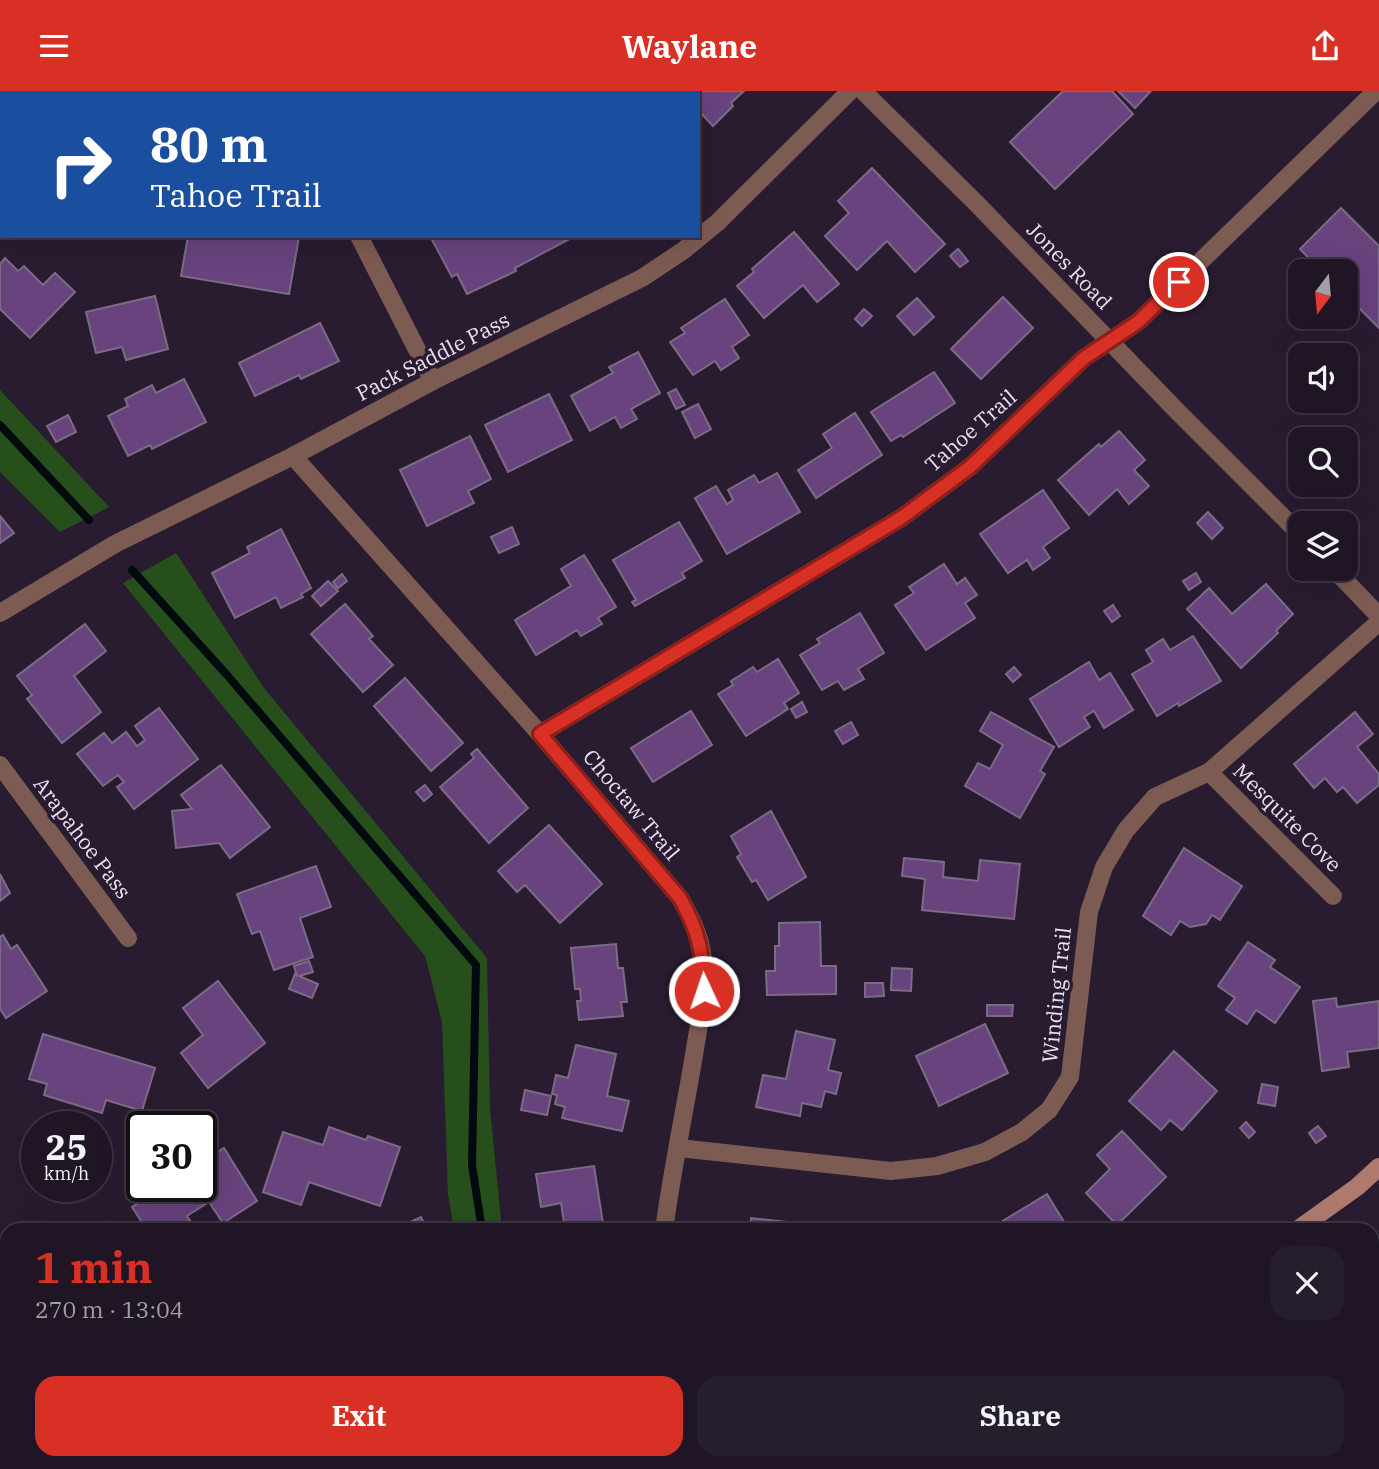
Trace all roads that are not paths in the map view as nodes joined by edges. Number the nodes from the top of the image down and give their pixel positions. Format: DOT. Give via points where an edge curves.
graph roads {
  1 [pos="849,91"];
  2 [pos="863,91"];
  3 [pos="1377,91"];
  4 [pos="700,237"];
  5 [pos="360,238"];
  6 [pos="699,238"];
  7 [pos="1111,341"];
  8 [pos="433,381"];
  9 [pos="293,456"];
  10 [pos="1288,522"];
  11 [pos="1346,581"];
  12 [pos="0,613"];
  13 [pos="1379,616"];
  14 [pos="1379,622"];
  15 [pos="540,734"];
  16 [pos="0,765"];
  17 [pos="1209,772"];
  18 [pos="1333,897"];
  19 [pos="128,937"];
  20 [pos="679,1148"];
  21 [pos="1379,1167"];
  22 [pos="665,1223"];
  23 [pos="1307,1223"];
  1 -- 4 [label="street, Pack Saddle Pass"];
  2 -- 7 [label="street, Jones Road"];
  3 -- 7 [label="street, Tahoe Trail" via="1138,322"];
  5 -- 8 [label="street"];
  6 -- 8 [label="street, Pack Saddle Pass" via="642,278"];
  7 -- 10 [label="street, Jones Road"];
  7 -- 15 [label="street, Tahoe Trail" via="1084,358 970,467 901,518"];
  8 -- 9 [label="street, Pack Saddle Pass"];
  9 -- 12 [label="street, Pack Saddle Pass" via="115,544"];
  9 -- 15 [label="street, Choctaw Trail"];
  11 -- 13 [label="street"];
  14 -- 17 [label="street, Winding Trail"];
  15 -- 20 [label="street, Choctaw Trail" via="680,898 695,924 704,991"];
  16 -- 19 [label="street, Arapahoe Pass"];
  17 -- 18 [label="street, Mesquite Cove"];
  17 -- 20 [label="street, Winding Trail" via="1155,797 1126,830 1104,867 1089,912 1070,1077 1049,1110 1022,1132 985,1152 937,1166 891,1171"];
  20 -- 22 [label="street, Choctaw Trail"];
  21 -- 23 [label="main road"];
}
